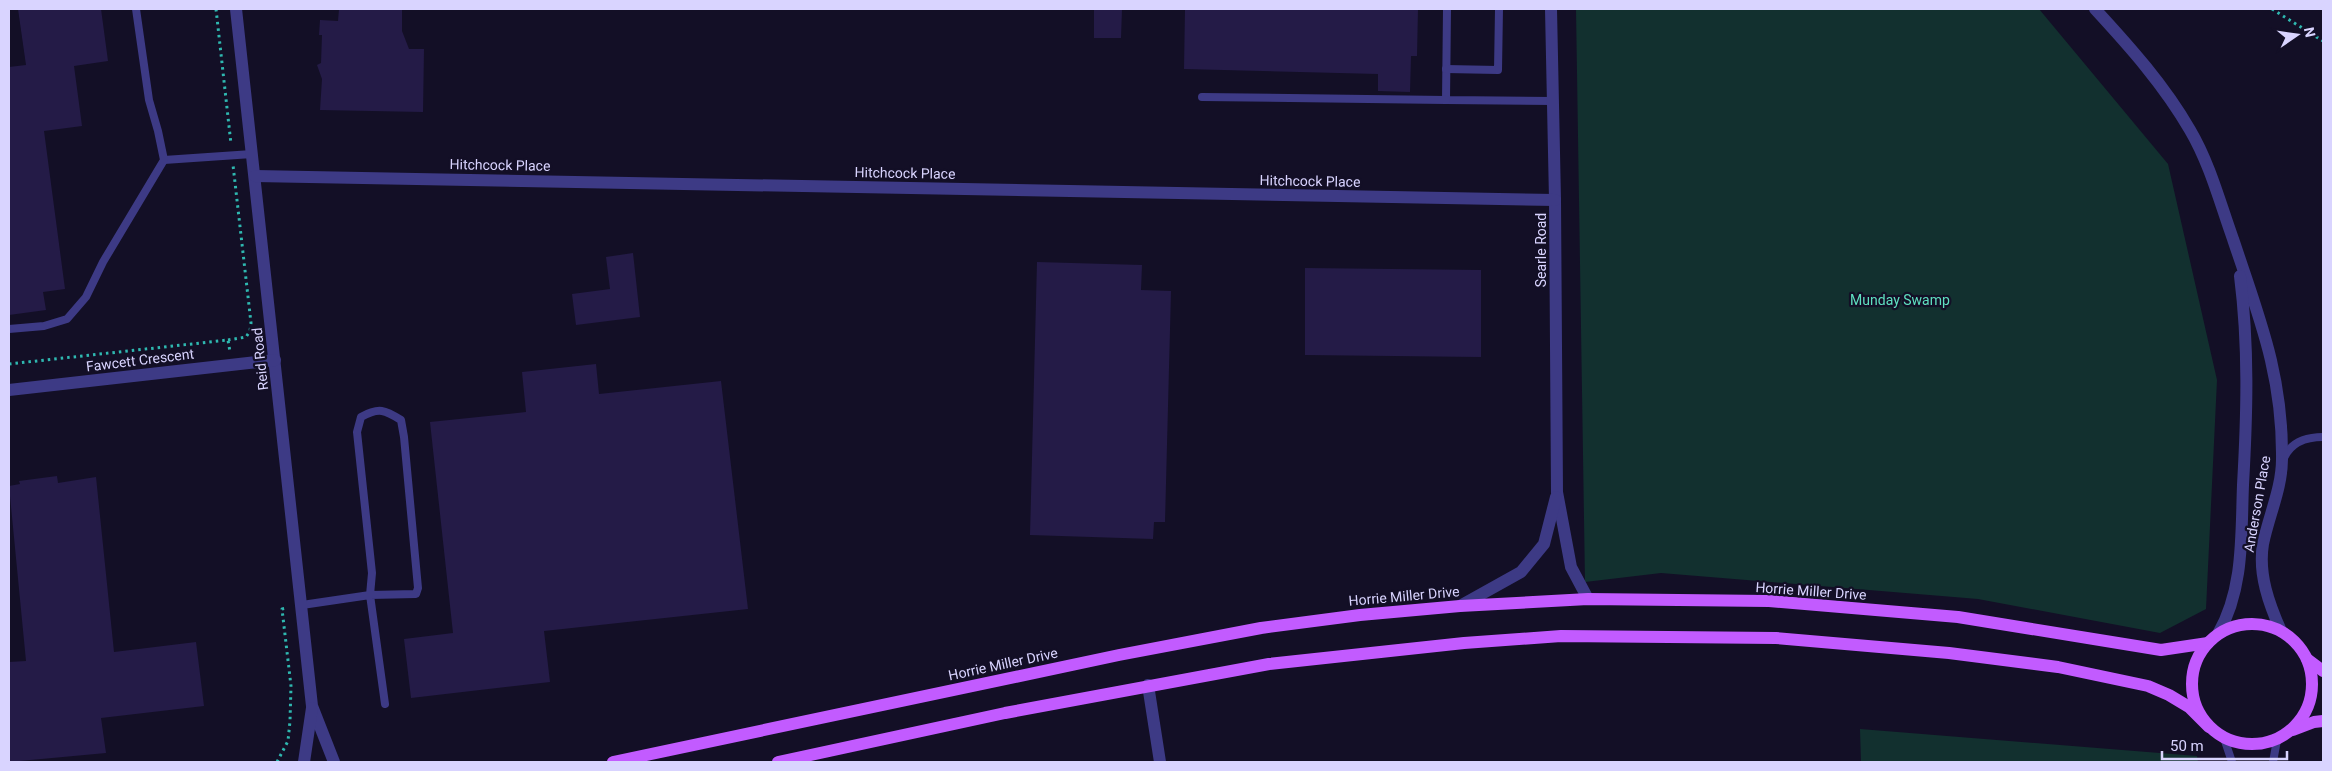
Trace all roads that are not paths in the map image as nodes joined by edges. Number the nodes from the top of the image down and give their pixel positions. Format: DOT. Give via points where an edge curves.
graph roads {
  1 [pos="136,9"];
  2 [pos="236,9"];
  3 [pos="1447,9"];
  4 [pos="1499,9"];
  5 [pos="1551,9"];
  6 [pos="2095,9"];
  7 [pos="1446,69"];
  8 [pos="1202,97"];
  9 [pos="1446,100"];
  10 [pos="1553,101"];
  11 [pos="252,154"];
  12 [pos="164,160"];
  13 [pos="255,176"];
  14 [pos="1555,200"];
  15 [pos="2232,237"];
  16 [pos="9,329"];
  17 [pos="275,360"];
  18 [pos="9,390"];
  19 [pos="2323,436"];
  20 [pos="2282,461"];
  21 [pos="1557,492"];
  22 [pos="370,595"];
  23 [pos="1588,599"];
  24 [pos="302,604"];
  25 [pos="1460,606"];
  26 [pos="2281,631"];
  27 [pos="2218,634"];
  28 [pos="2208,643"];
  29 [pos="2307,658"];
  30 [pos="2323,671"];
  31 [pos="1148,685"];
  32 [pos="384,704"];
  33 [pos="312,706"];
  34 [pos="2323,721"];
  35 [pos="2209,727"];
  36 [pos="2293,730"];
  37 [pos="2224,738"];
  38 [pos="2277,740"];
  39 [pos="304,762"];
  40 [pos="334,762"];
  41 [pos="613,762"];
  42 [pos="778,762"];
  43 [pos="1160,762"];
  44 [pos="2232,762"];
  45 [pos="2273,762"];
  1 -- 12 [label="lane" via="149,100"];
  2 -- 11 [label="street, Reid Road"];
  3 -- 7 [label="lane"];
  4 -- 7 [label="lane" via="1498,70"];
  5 -- 10 [label="street, Searle Road"];
  6 -- 15 [label="street, Anderson Place" via="2141,59 2191,132 2222,204"];
  7 -- 9 [label="lane"];
  8 -- 9 [label="lane"];
  9 -- 10 [label="lane"];
  10 -- 14 [label="street, Searle Road"];
  11 -- 12 [label="lane"];
  11 -- 13 [label="street, Reid Road"];
  12 -- 16 [label="lane" via="86,298 67,319 44,326"];
  13 -- 14 [label="street, Hitchcock Place"];
  13 -- 17 [label="street, Reid Road"];
  14 -- 21 [label="street, Searle Road"];
  15 -- 20 [label="street, Anderson Place" via="2264,330 2277,382"];
  15 -- 27 [label="street, Anderson Place" via="2245,320 2247,409 2237,586"];
  17 -- 18 [label="street, Fawcett Crescent"];
  17 -- 24 [label="street, Reid Road"];
  19 -- 20 [label="lane" via="2299,442 2286,452"];
  20 -- 26 [label="street, Anderson Place" via="2262,560 2266,593"];
  21 -- 23 [label="street, Searle Road" via="1571,567"];
  21 -- 25 [label="street, Searle Road" via="1544,544 1521,572"];
  22 -- 22 [label="lane" via="371,564 357,432 361,417 373,410 388,412 401,420 418,588 416,594"];
  22 -- 24 [label="lane"];
  22 -- 32 [label="lane"];
  23 -- 25 [label="main road, Horrie Miller Drive"];
  23 -- 28 [label="main road, Horrie Miller Drive" via="1769,601 1958,617 2054,630 2161,650"];
  24 -- 33 [label="street, Reid Road"];
  25 -- 41 [label="main road, Horrie Miller Drive" via="1351,616 1223,635"];
  26 -- 27 [label="main road" via="2266,625 2250,624"];
  26 -- 29 [label="main road"];
  27 -- 28 [label="main road"];
  28 -- 35 [label="main road" via="2197,659 2192,676 2192,695 2198,712"];
  29 -- 30 [label="main road"];
  29 -- 36 [label="main road" via="2312,677 2312,697 2305,715"];
  31 -- 35 [label="main road" via="1269,664 1464,642 1561,636 1766,638 1949,653 2114,678 2169,695 2189,707"];
  31 -- 42 [label="main road"];
  31 -- 43 [label="street"];
  33 -- 39 [label="street, Reid Road"];
  33 -- 40 [label="street, Reid Road"];
  34 -- 36 [label="main road"];
  35 -- 37 [label="main road"];
  36 -- 38 [label="main road"];
  37 -- 38 [label="main road" via="2241,744 2260,745"];
  37 -- 44 [label="lane"];
  38 -- 45 [label="lane"];
}
